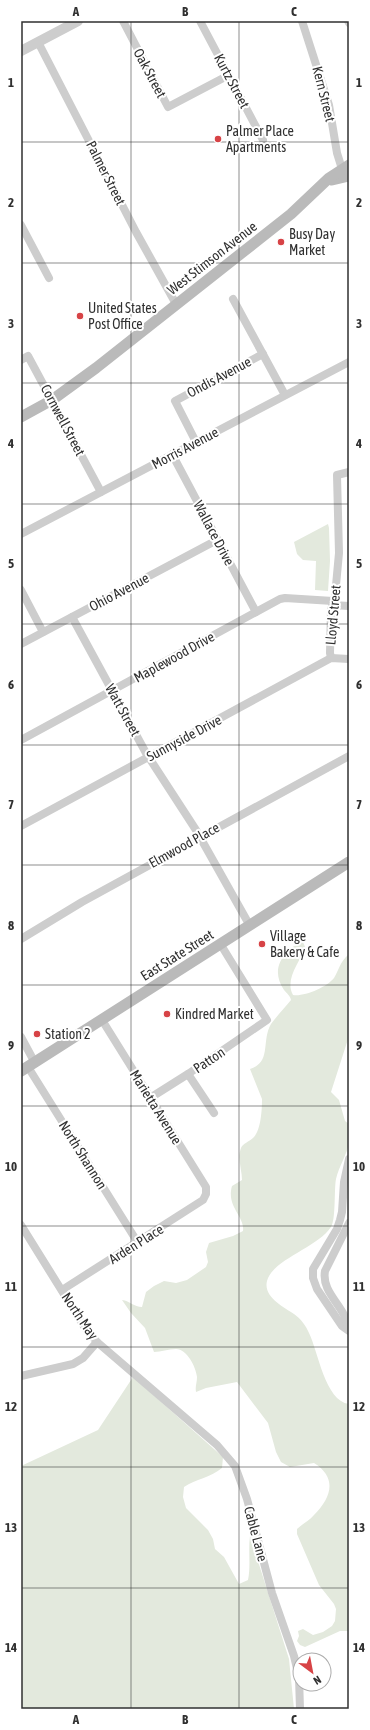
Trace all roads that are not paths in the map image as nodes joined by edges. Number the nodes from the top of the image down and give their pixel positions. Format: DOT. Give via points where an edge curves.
graph roads {
  1 [pos="78,21"];
  2 [pos="123,21"];
  3 [pos="200,21"];
  4 [pos="302,21"];
  5 [pos="38,42"];
  6 [pos="21,51"];
  7 [pos="229,75"];
  8 [pos="264,140"];
  9 [pos="347,170"];
  10 [pos="21,225"];
  11 [pos="49,278"];
  12 [pos="233,299"];
  13 [pos="176,304"];
  14 [pos="263,354"];
  15 [pos="21,360"];
  16 [pos="349,362"];
  17 [pos="285,396"];
  18 [pos="52,400"];
  19 [pos="21,417"];
  20 [pos="196,442"];
  21 [pos="172,454"];
  22 [pos="349,472"];
  23 [pos="101,492"];
  24 [pos="21,534"];
  25 [pos="217,540"];
  26 [pos="21,590"];
  27 [pos="333,603"];
  28 [pos="349,606"];
  29 [pos="256,612"];
  30 [pos="72,617"];
  31 [pos="43,632"];
  32 [pos="21,644"];
  33 [pos="332,658"];
  34 [pos="349,659"];
  35 [pos="112,691"];
  36 [pos="21,740"];
  37 [pos="349,756"];
  38 [pos="149,757"];
  39 [pos="21,826"];
  40 [pos="200,836"];
  41 [pos="347,867"];
  42 [pos="250,926"];
  43 [pos="21,939"];
  44 [pos="221,944"];
  45 [pos="102,1020"];
  46 [pos="21,1037"];
  47 [pos="28,1067"];
  48 [pos="188,1074"];
  49 [pos="150,1098"];
  50 [pos="214,1113"];
  51 [pos="349,1159"];
  52 [pos="206,1194"];
  53 [pos="349,1223"];
  54 [pos="21,1225"];
  55 [pos="138,1242"];
  56 [pos="62,1290"];
  57 [pos="348,1330"];
  58 [pos="96,1342"];
  59 [pos="21,1376"];
  60 [pos="155,1392"];
  61 [pos="300,1709"];
  1 -- 5 [label="street"];
  2 -- 7 [label="street, Oak Street" via="168,108"];
  3 -- 7 [label="street, Kurtz Street"];
  4 -- 9 [label="street, Kern Street" via="329,104 337,153"];
  5 -- 6 [label="street"];
  5 -- 13 [label="street, Palmer Street"];
  7 -- 8 [label="street, Kurtz Street"];
  9 -- 13 [label="main road, West Stimson Avenue" via="338,178 320,185 292,214"];
  10 -- 11 [label="street"];
  12 -- 14 [label="street"];
  13 -- 18 [label="main road, West Stimson Avenue"];
  14 -- 17 [label="street"];
  14 -- 20 [label="street, Ondis Avenue" via="175,401"];
  15 -- 18 [label="street, Cornwell Street" via="28,356"];
  16 -- 17 [label="street, Morris Avenue"];
  17 -- 20 [label="street, Morris Avenue"];
  18 -- 19 [label="main road, West Stimson Avenue"];
  18 -- 23 [label="street, Cornwell Street"];
  20 -- 21 [label="street, Morris Avenue"];
  21 -- 23 [label="street, Morris Avenue"];
  21 -- 25 [label="street, Wallace Drive"];
  22 -- 27 [label="street, Lloyd Street" via="336,475 339,553"];
  23 -- 24 [label="street, Morris Avenue"];
  25 -- 29 [label="street, Wallace Drive"];
  25 -- 30 [label="street, Ohio Avenue"];
  26 -- 31 [label="street"];
  27 -- 28 [label="street, Maplewood Drive"];
  27 -- 29 [label="street, Maplewood Drive" via="285,598"];
  27 -- 33 [label="street, Lloyd Street" via="330,653"];
  29 -- 35 [label="street, Maplewood Drive"];
  30 -- 31 [label="street, Ohio Avenue"];
  30 -- 35 [label="street, Watt Street"];
  31 -- 32 [label="street, Ohio Avenue"];
  33 -- 34 [label="street"];
  33 -- 38 [label="street, Sunnyside Drive"];
  35 -- 36 [label="street, Maplewood Drive"];
  35 -- 38 [label="street, Watt Street"];
  37 -- 40 [label="street, Elmwood Place"];
  38 -- 39 [label="street, Sunnyside Drive"];
  38 -- 40 [label="street, Watt Street"];
  40 -- 42 [label="street, Watt Street"];
  40 -- 43 [label="street, Elmwood Place"];
  41 -- 42 [label="main road, East State Street"];
  42 -- 44 [label="main road, East State Street"];
  44 -- 45 [label="main road, East State Street"];
  44 -- 48 [label="street, Patton" via="267,1020"];
  45 -- 47 [label="main road, East State Street"];
  45 -- 49 [label="street, Marietta Avenue"];
  46 -- 47 [label="street, North Shannon"];
  47 -- 55 [label="street, North Shannon"];
  48 -- 49 [label="street, Patton"];
  48 -- 50 [label="street"];
  49 -- 52 [label="street, Marietta Avenue" via="206,1187"];
  51 -- 57 [label="street" via="337,1230 313,1269 317,1289 342,1326"];
  52 -- 55 [label="street, Arden Place" via="203,1200"];
  53 -- 57 [label="street" via="324,1279 326,1287 348,1322"];
  54 -- 56 [label="street, North May"];
  55 -- 56 [label="street, Arden Place"];
  56 -- 58 [label="street, North May"];
  58 -- 59 [label="street" via="83,1358 73,1364"];
  58 -- 60 [label="street, North May"];
  60 -- 61 [label="street, Cable Lane" via="217,1445 238,1473 274,1598 294,1656 300,1691"];
}
